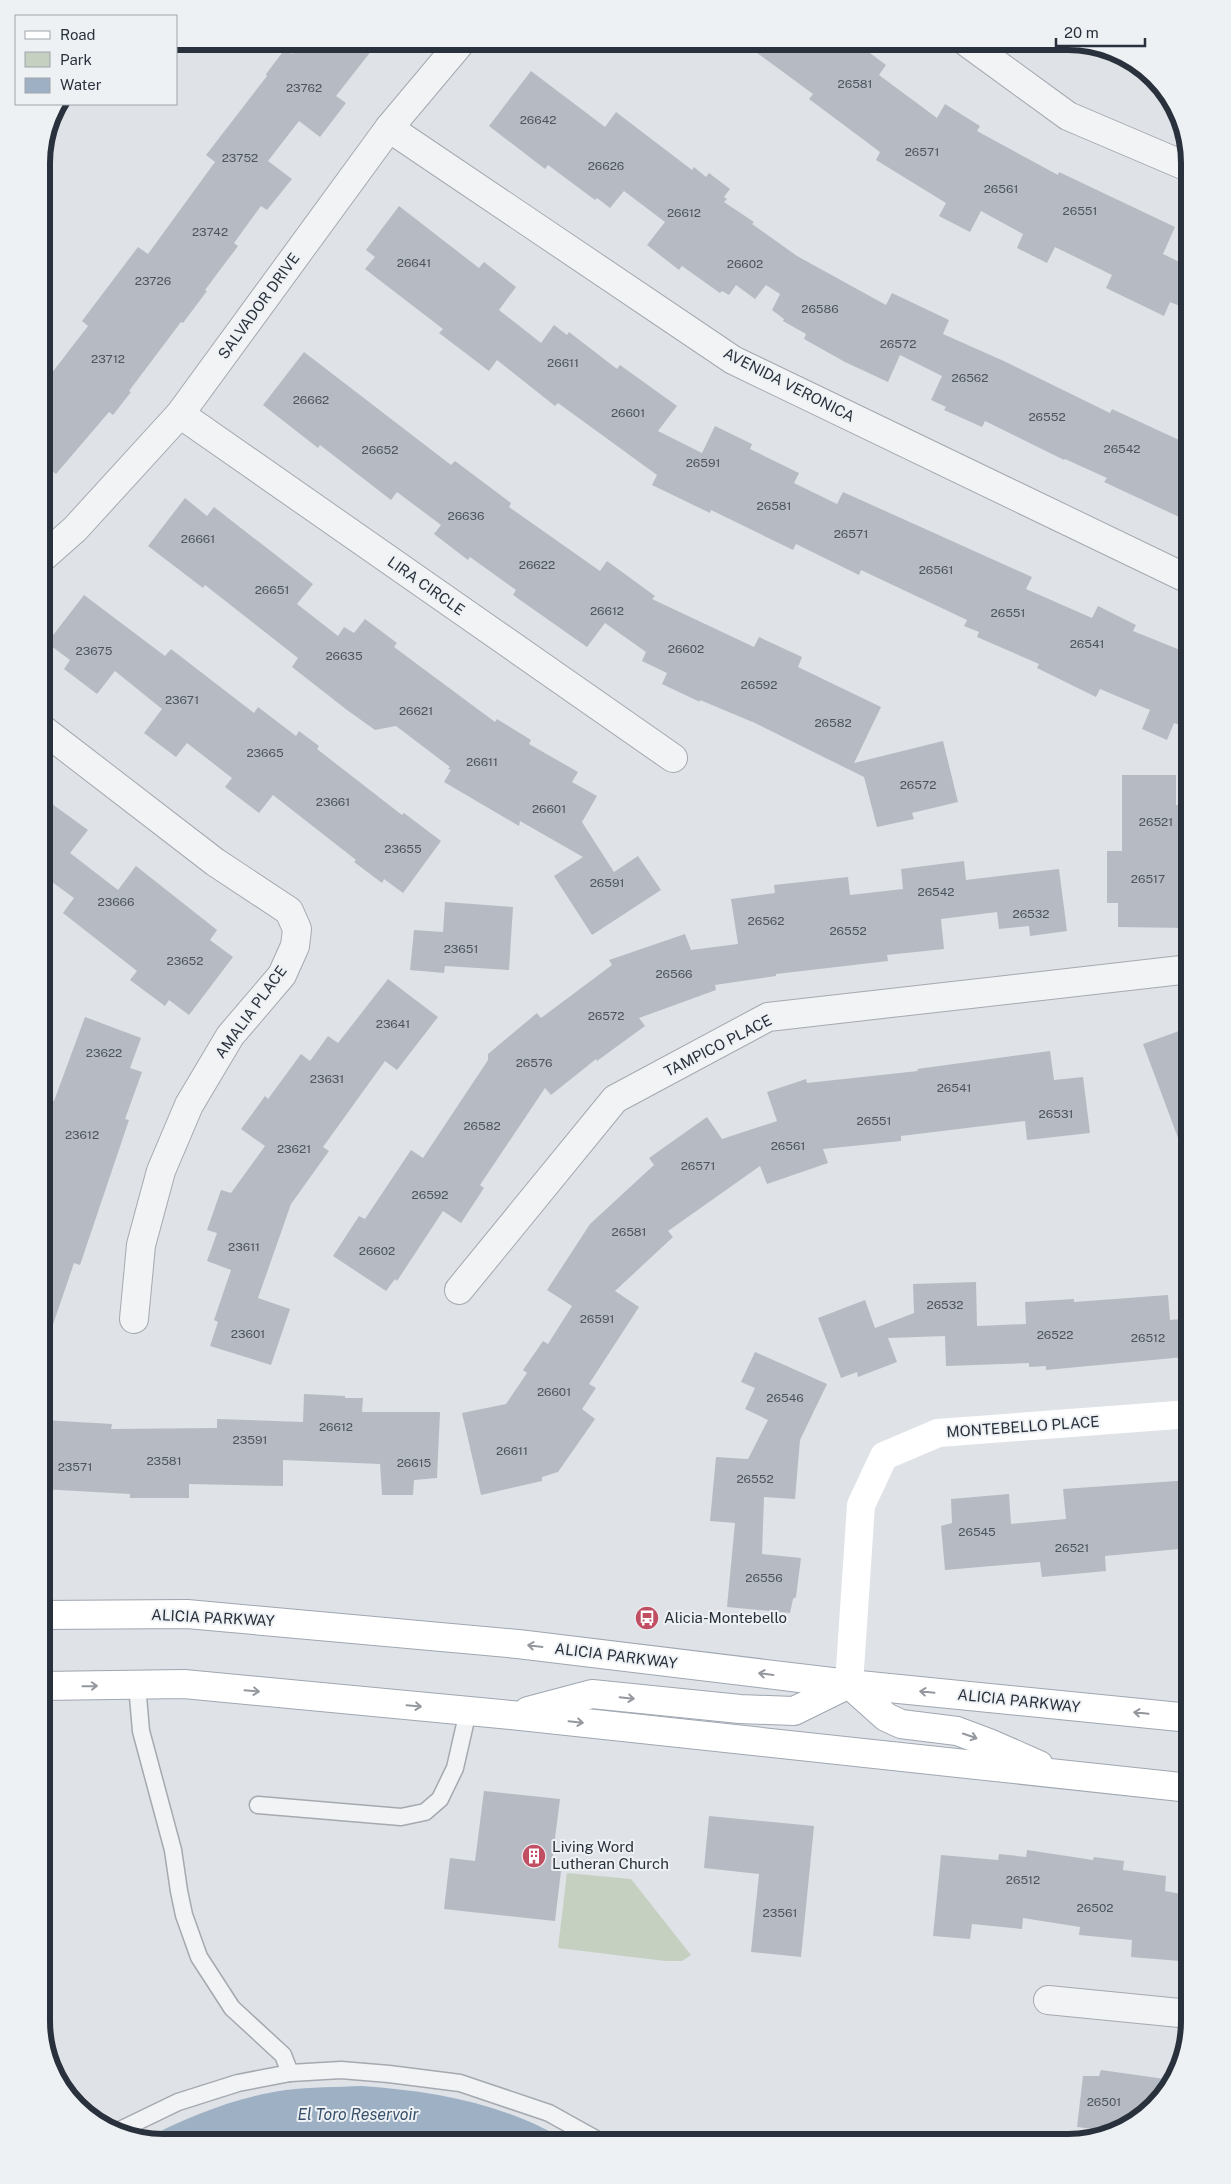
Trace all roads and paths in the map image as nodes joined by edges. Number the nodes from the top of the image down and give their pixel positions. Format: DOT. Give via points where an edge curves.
graph roads {
  1 [pos="454,50"];
  2 [pos="976,50"];
  3 [pos="388,128"];
  4 [pos="1181,164"];
  5 [pos="180,414"];
  6 [pos="50,552"];
  7 [pos="1181,576"];
  8 [pos="50,735"];
  9 [pos="673,758"];
  10 [pos="1181,970"];
  11 [pos="459,1290"];
  12 [pos="134,1319"];
  13 [pos="1181,1415"];
  14 [pos="50,1616"];
  15 [pos="849,1684"];
  16 [pos="138,1685"];
  17 [pos="50,1686"];
  18 [pos="468,1711"];
  19 [pos="511,1715"];
  20 [pos="1181,1717"];
  21 [pos="1064,1775"];
  22 [pos="1181,1787"];
  23 [pos="258,1805"];
  24 [pos="1048,2000"];
  25 [pos="1181,2013"];
  26 [pos="290,2073"];
  27 [pos="125,2127"];
  28 [pos="586,2134"];
  1 -- 3 [label="street, SALVADOR DRIVE"];
  2 -- 4 [label="street" via="1068,116"];
  3 -- 5 [label="street, SALVADOR DRIVE"];
  3 -- 7 [label="street, AVENIDA VERONICA" via="733,360"];
  5 -- 6 [label="street, SALVADOR DRIVE" via="75,529"];
  5 -- 9 [label="street, LIRA CIRCLE"];
  8 -- 12 [label="street, AMALIA PLACE" via="215,862 289,911 297,929 295,946 282,975 230,1036 189,1105 161,1171 141,1245"];
  10 -- 11 [label="street, TAMPICO PLACE" via="768,1018 615,1099"];
  13 -- 15 [label="main road, MONTEBELLO PLACE" via="938,1433 884,1456 861,1505"];
  15 -- 14 [label="main road, ALICIA PARKWAY, one-way" via="518,1644 187,1614"];
  19 -- 15 [label="main road, one-way" via="592,1694 794,1712"];
  20 -- 15 [label="main road, ALICIA PARKWAY, one-way"];
  15 -- 21 [label="main road, one-way" via="886,1717 901,1724 957,1731"];
  17 -- 16 [label="main road, one-way"];
  16 -- 18 [label="main road, one-way" via="184,1684"];
  16 -- 26 [label="lane" via="142,1731 173,1850 184,1915 199,1957 232,2008 283,2055"];
  18 -- 19 [label="main road"];
  18 -- 23 [label="lane" via="455,1768 440,1799 425,1812 401,1817"];
  19 -- 21 [label="main road, one-way"];
  21 -- 22 [label="main road"];
  24 -- 25 [label="street"];
  26 -- 27 [label="lane" via="238,2083 178,2102"];
  26 -- 28 [label="lane" via="341,2070 460,2083 549,2113"];
}
